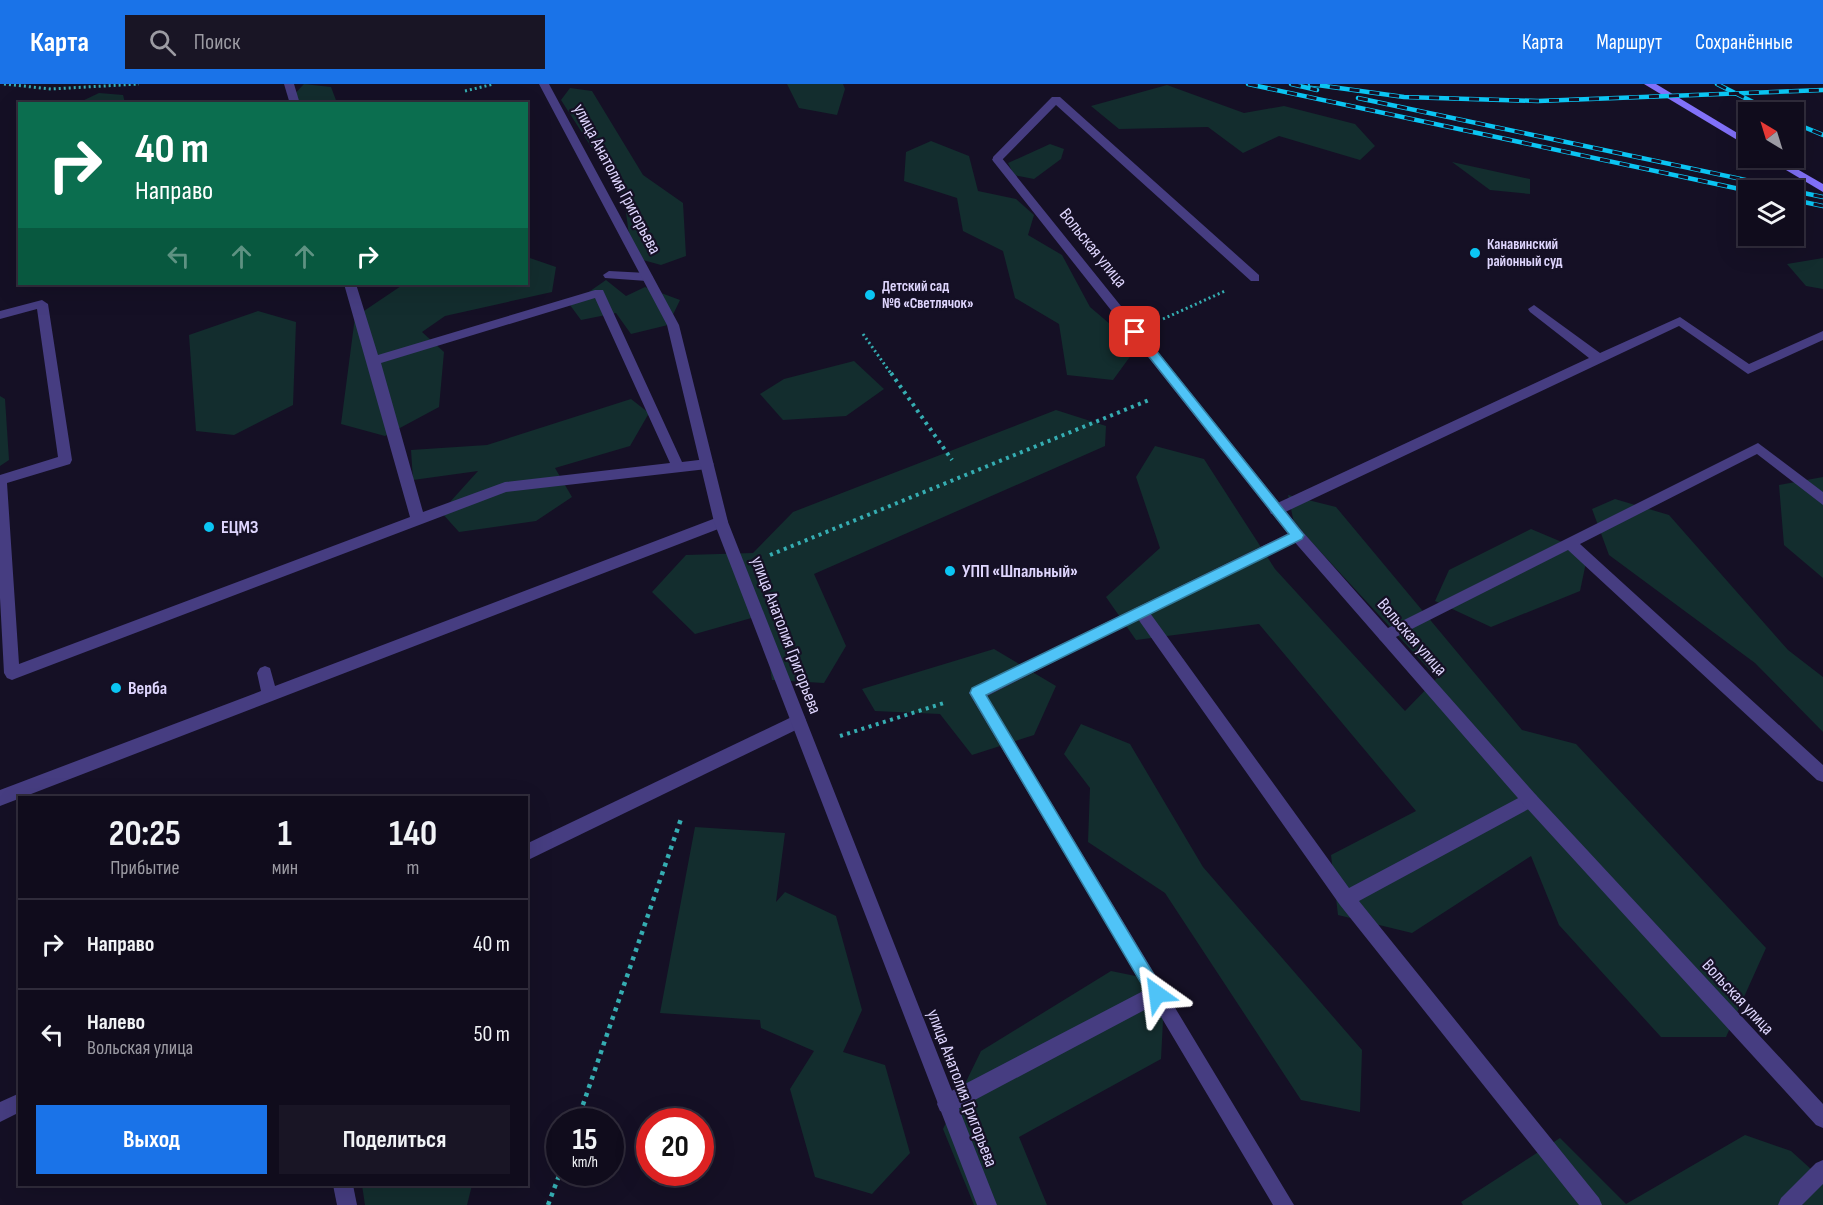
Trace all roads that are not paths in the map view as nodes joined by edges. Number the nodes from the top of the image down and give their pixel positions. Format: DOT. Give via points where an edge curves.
graph roads {
  1 [pos="289,84"];
  2 [pos="544,84"];
  3 [pos="1648,84"];
  4 [pos="294,102"];
  5 [pos="1738,137"];
  6 [pos="1788,168"];
  7 [pos="1823,189"];
  8 [pos="609,275"];
  9 [pos="647,277"];
  10 [pos="1255,278"];
  11 [pos="350,285"];
  12 [pos="1534,309"];
  13 [pos="0,315"];
  14 [pos="1823,335"];
  15 [pos="1599,359"];
  16 [pos="374,361"];
  17 [pos="707,464"];
  18 [pos="678,467"];
  19 [pos="0,482"];
  20 [pos="1823,500"];
  21 [pos="1276,510"];
  22 [pos="418,520"];
  23 [pos="721,522"];
  24 [pos="1297,535"];
  25 [pos="1569,543"];
  26 [pos="1140,611"];
  27 [pos="1384,636"];
  28 [pos="265,673"];
  29 [pos="269,695"];
  30 [pos="798,721"];
  31 [pos="1823,775"];
  32 [pos="0,798"];
  33 [pos="1530,800"];
  34 [pos="528,852"];
  35 [pos="1346,898"];
  36 [pos="1157,994"];
  37 [pos="18,1103"];
  38 [pos="947,1104"];
  39 [pos="0,1112"];
  40 [pos="1823,1119"];
  41 [pos="1823,1170"];
  42 [pos="344,1186"];
  43 [pos="347,1205"];
  44 [pos="987,1205"];
  45 [pos="1284,1205"];
  46 [pos="1592,1205"];
  47 [pos="1788,1205"];
  1 -- 4 [label="street"];
  2 -- 9 [label="street, улица Анатолия Григорьева"];
  3 -- 5 [label="street"];
  6 -- 7 [label="street"];
  8 -- 9 [label="street"];
  9 -- 17 [label="street, улица Анатолия Григорьева" via="673,325"];
  10 -- 21 [label="street, Вольская улица" via="1056,99 998,159"];
  11 -- 16 [label="street"];
  12 -- 15 [label="street"];
  13 -- 19 [label="street" via="42,304 65,460"];
  14 -- 15 [label="street" via="1748,370 1680,321"];
  15 -- 21 [label="street"];
  16 -- 18 [label="street" via="599,293"];
  16 -- 22 [label="street"];
  17 -- 18 [label="street"];
  17 -- 23 [label="street, улица Анатолия Григорьева"];
  18 -- 22 [label="street" via="505,487"];
  19 -- 22 [label="street" via="12,672"];
  20 -- 25 [label="street" via="1758,448"];
  21 -- 24 [label="street, Вольская улица"];
  23 -- 29 [label="street"];
  23 -- 30 [label="street, улица Анатолия Григорьева"];
  24 -- 26 [label="street"];
  24 -- 27 [label="street, Вольская улица"];
  25 -- 27 [label="street"];
  25 -- 31 [label="street"];
  26 -- 35 [label="street"];
  26 -- 36 [label="street" via="977,693"];
  27 -- 33 [label="street, Вольская улица"];
  28 -- 29 [label="street"];
  29 -- 32 [label="street"];
  30 -- 34 [label="street"];
  30 -- 38 [label="street, улица Анатолия Григорьева"];
  33 -- 35 [label="street"];
  33 -- 40 [label="street, Вольская улица"];
  35 -- 46 [label="street"];
  36 -- 38 [label="street"];
  36 -- 45 [label="street"];
  37 -- 39 [label="street"];
  38 -- 44 [label="street, улица Анатолия Григорьева"];
  41 -- 47 [label="street"];
  42 -- 43 [label="street"];
}
